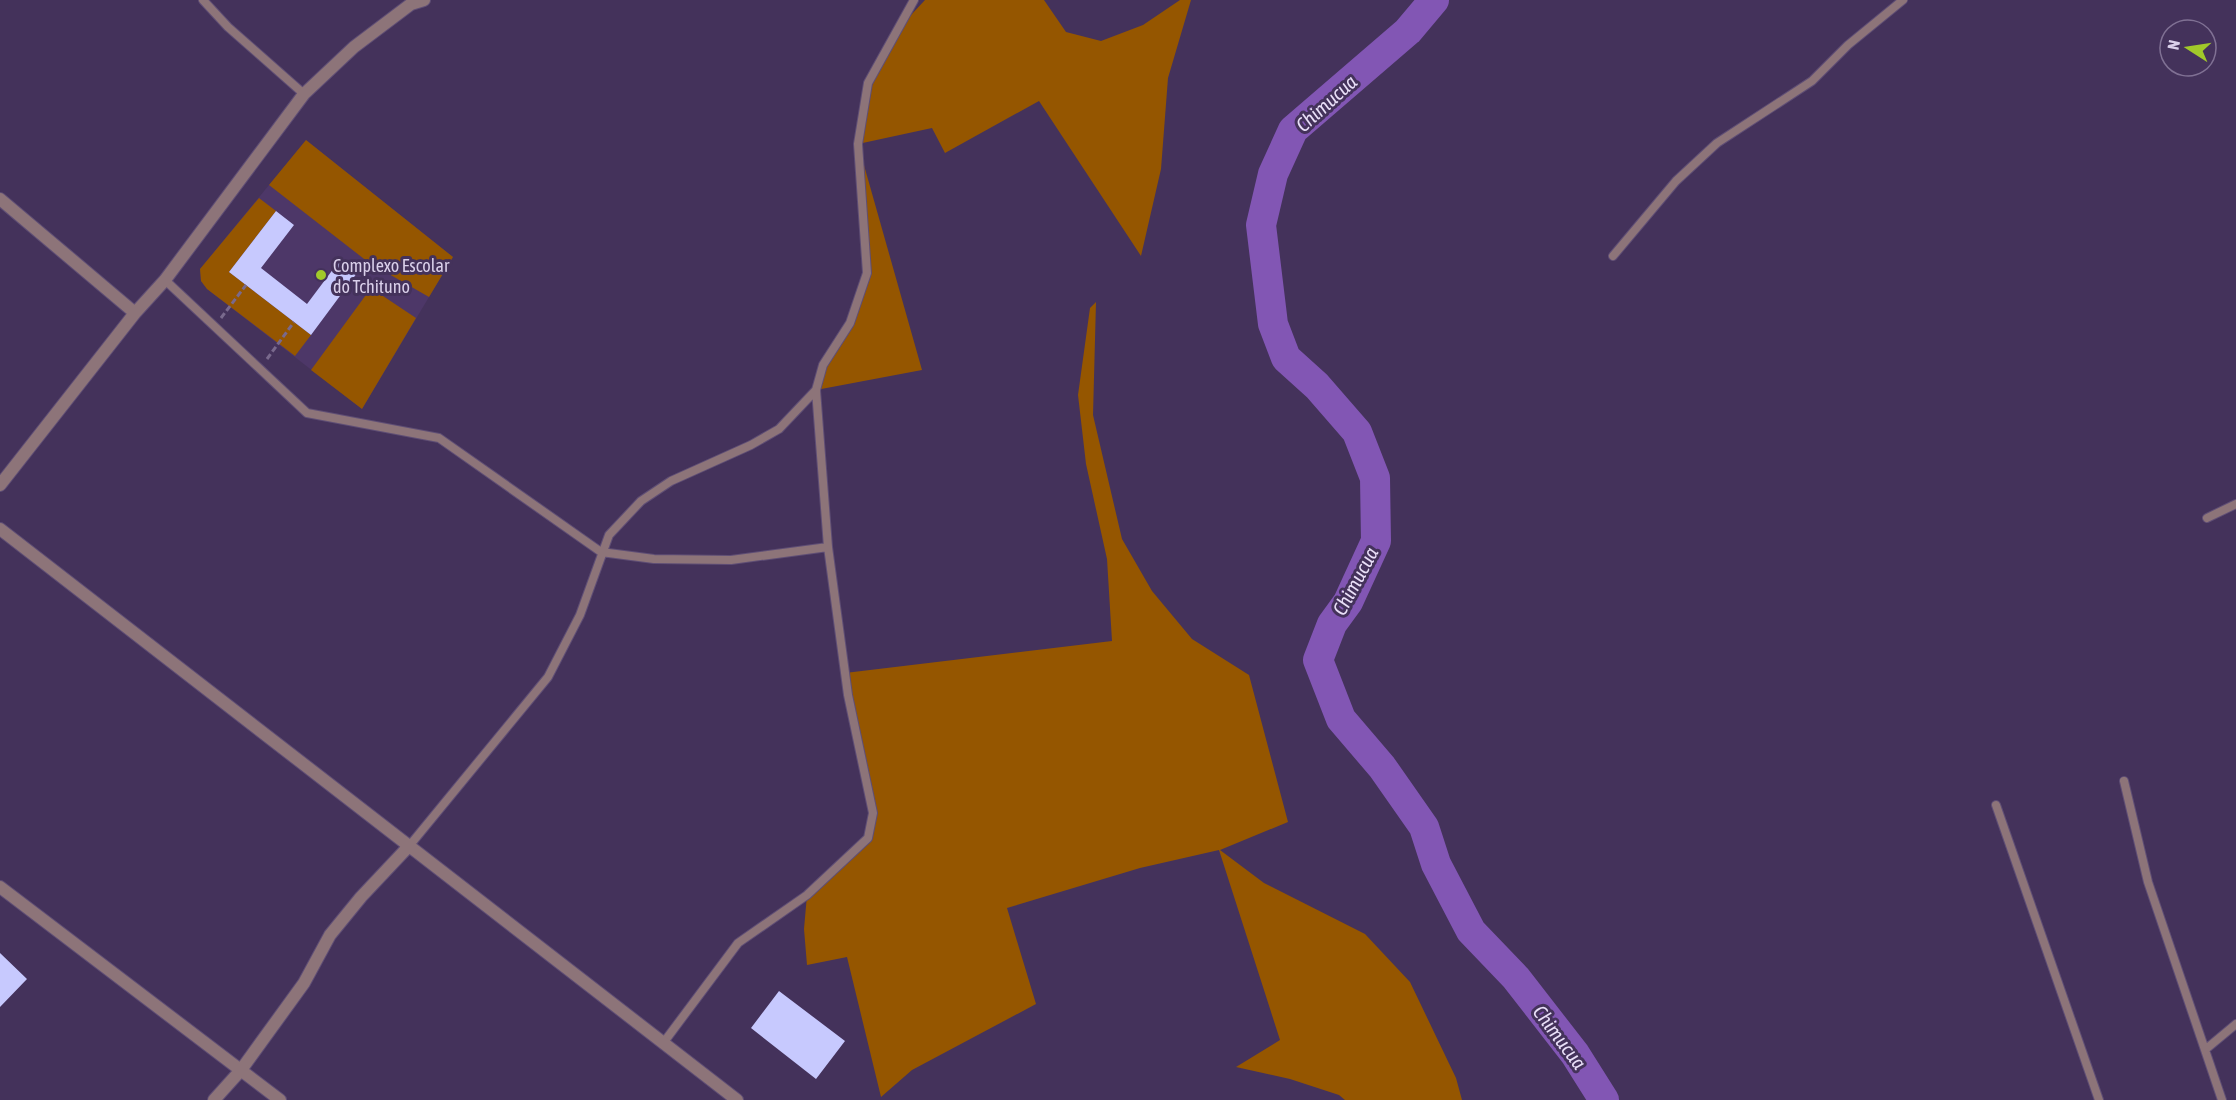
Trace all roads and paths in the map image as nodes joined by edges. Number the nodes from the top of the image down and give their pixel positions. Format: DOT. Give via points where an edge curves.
graph roads {
  1 [pos="203,0"];
  2 [pos="424,0"];
  3 [pos="914,0"];
  4 [pos="1903,0"];
  5 [pos="304,94"];
  6 [pos="0,199"];
  7 [pos="1613,256"];
  8 [pos="165,280"];
  9 [pos="246,285"];
  10 [pos="135,313"];
  11 [pos="294,322"];
  12 [pos="214,326"];
  13 [pos="260,369"];
  14 [pos="816,390"];
  15 [pos="0,485"];
  16 [pos="2236,504"];
  17 [pos="2207,518"];
  18 [pos="0,529"];
  19 [pos="828,547"];
  20 [pos="601,552"];
  21 [pos="2124,781"];
  22 [pos="1996,805"];
  23 [pos="410,845"];
  24 [pos="0,887"];
  25 [pos="2236,1024"];
  26 [pos="664,1042"];
  27 [pos="2206,1049"];
  28 [pos="241,1070"];
  29 [pos="214,1100"];
  30 [pos="280,1100"];
  31 [pos="737,1100"];
  32 [pos="2098,1100"];
  33 [pos="2222,1100"];
  1 -- 5 [label="lane"];
  2 -- 5 [label="street" via="411,4 354,47"];
  3 -- 14 [label="lane" via="868,83 858,144 867,273 850,323 823,365"];
  4 -- 7 [label="lane" via="1812,81 1717,143 1676,181"];
  5 -- 8 [label="street"];
  6 -- 10 [label="street"];
  8 -- 10 [label="street"];
  8 -- 12 [label="lane"];
  9 -- 12 [label="path"];
  10 -- 15 [label="street"];
  11 -- 13 [label="path"];
  12 -- 13 [label="lane"];
  13 -- 20 [label="lane" via="307,413 440,438"];
  14 -- 19 [label="lane"];
  14 -- 20 [label="lane" via="779,429 671,481 641,501 609,535"];
  16 -- 17 [label="lane"];
  18 -- 23 [label="street"];
  19 -- 20 [label="lane" via="731,560 654,559"];
  19 -- 26 [label="lane" via="848,696 873,813 868,838 807,895 738,943"];
  20 -- 23 [label="lane" via="580,615 548,677"];
  21 -- 27 [label="lane" via="2148,882"];
  22 -- 32 [label="lane"];
  23 -- 26 [label="street"];
  23 -- 28 [label="street" via="330,935 304,983"];
  24 -- 28 [label="street"];
  25 -- 27 [label="lane"];
  26 -- 31 [label="street"];
  27 -- 33 [label="lane"];
  28 -- 29 [label="street"];
  28 -- 30 [label="street"];
}
